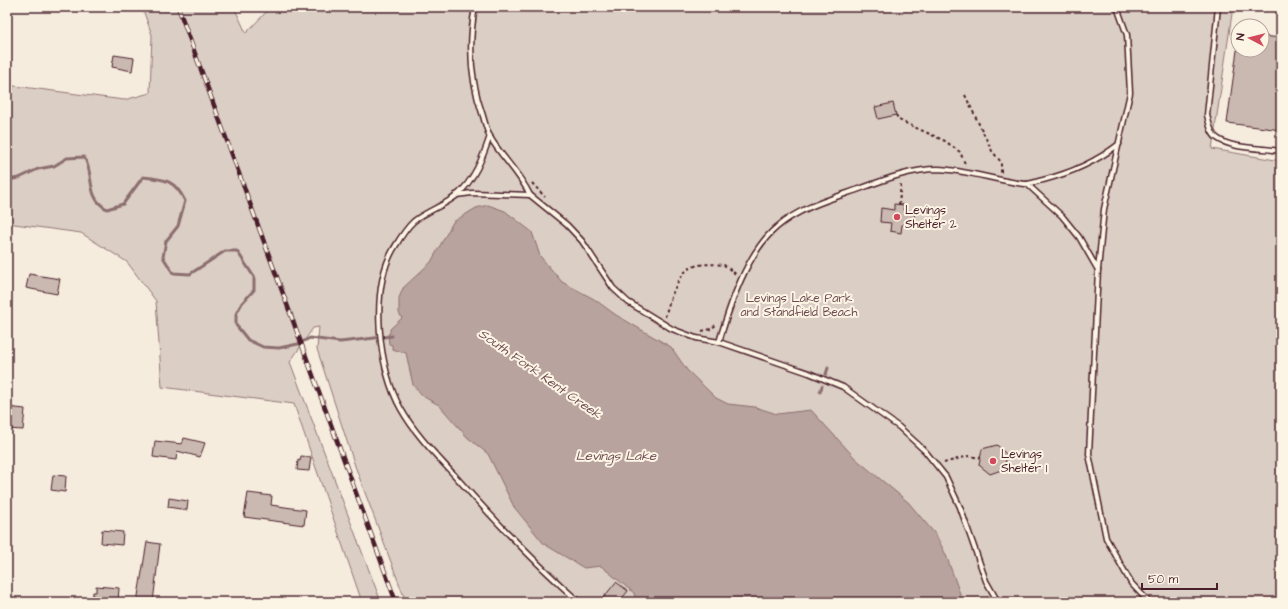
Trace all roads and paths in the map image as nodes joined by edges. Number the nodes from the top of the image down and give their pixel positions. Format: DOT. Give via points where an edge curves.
graph roads {
  1 [pos="475,7"];
  2 [pos="1117,7"];
  3 [pos="1218,7"];
  4 [pos="965,95"];
  5 [pos="896,115"];
  6 [pos="490,136"];
  7 [pos="1119,144"];
  8 [pos="1281,151"];
  9 [pos="963,167"];
  10 [pos="901,174"];
  11 [pos="995,174"];
  12 [pos="1006,176"];
  13 [pos="1001,177"];
  14 [pos="529,180"];
  15 [pos="1027,184"];
  16 [pos="456,195"];
  17 [pos="530,195"];
  18 [pos="546,199"];
  19 [pos="899,205"];
  20 [pos="1098,270"];
  21 [pos="740,272"];
  22 [pos="659,317"];
  23 [pos="664,319"];
  24 [pos="670,322"];
  25 [pos="718,324"];
  26 [pos="699,331"];
  27 [pos="719,342"];
  28 [pos="981,458"];
  29 [pos="937,466"];
  30 [pos="579,602"];
  31 [pos="998,602"];
  32 [pos="1149,602"];
  1 -- 6 [label="lane" via="470,52 472,78"];
  2 -- 7 [label="lane" via="1127,35 1130,93"];
  3 -- 8 [label="lane" via="1207,115 1210,129 1216,138 1231,144"];
  4 -- 13 [label="path" via="992,151 1001,162"];
  5 -- 9 [label="path" via="899,120 955,148 960,152 967,168"];
  6 -- 16 [label="lane" via="477,170"];
  6 -- 17 [label="lane" via="522,179"];
  7 -- 15 [label="lane" via="1103,157 1067,174"];
  7 -- 20 [label="lane" via="1104,209"];
  10 -- 13 [label="lane" via="938,169"];
  10 -- 19 [label="path"];
  10 -- 27 [label="lane" via="814,204 777,227 760,246 743,276"];
  11 -- 13 [label="path"];
  12 -- 13 [label="path"];
  13 -- 15 [label="lane"];
  14 -- 18 [label="path"];
  15 -- 20 [label="lane" via="1062,216"];
  16 -- 17 [label="lane"];
  16 -- 30 [label="lane" via="414,221 401,236 391,254 384,274 379,325 387,373 400,408 422,440 492,518 547,574"];
  17 -- 27 [label="lane" via="567,225 582,241 613,288 628,302 672,330"];
  20 -- 32 [label="lane" via="1089,454 1106,538 1131,583"];
  21 -- 23 [label="path" via="738,276 724,265 700,265 686,271 669,300"];
  22 -- 23 [label="path"];
  23 -- 24 [label="path"];
  25 -- 26 [label="path" via="712,329"];
  27 -- 29 [label="lane" via="842,387 898,427 925,451"];
  28 -- 29 [label="path" via="968,456"];
  29 -- 31 [label="lane" via="946,477 960,507 986,581"];
}
